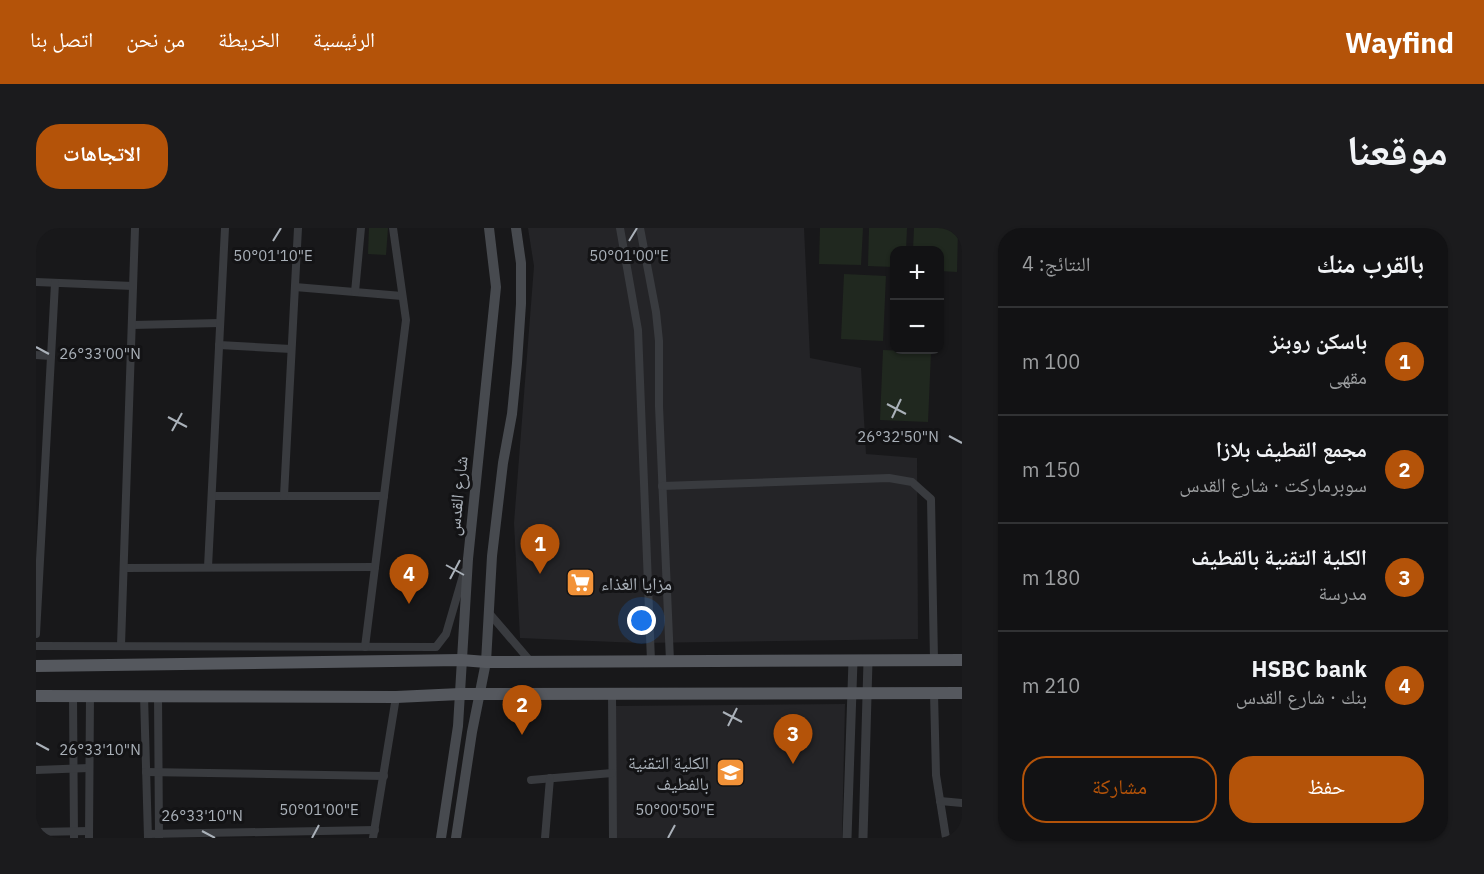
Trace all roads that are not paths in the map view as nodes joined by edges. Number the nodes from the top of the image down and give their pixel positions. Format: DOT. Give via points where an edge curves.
graph roads {
  1 [pos="135,228"];
  2 [pos="225,228"];
  3 [pos="298,228"];
  4 [pos="361,228"];
  5 [pos="393,228"];
  6 [pos="489,228"];
  7 [pos="516,228"];
  8 [pos="620,228"];
  9 [pos="640,228"];
  10 [pos="36,282"];
  11 [pos="55,283"];
  12 [pos="133,286"];
  13 [pos="295,287"];
  14 [pos="355,292"];
  15 [pos="402,296"];
  16 [pos="220,323"];
  17 [pos="132,325"];
  18 [pos="219,345"];
  19 [pos="291,349"];
  20 [pos="36,355"];
  21 [pos="51,356"];
  22 [pos="662,486"];
  23 [pos="212,496"];
  24 [pos="284,496"];
  25 [pos="384,496"];
  26 [pos="40,500"];
  27 [pos="468,559"];
  28 [pos="208,567"];
  29 [pos="375,567"];
  30 [pos="124,568"];
  31 [pos="38,572"];
  32 [pos="489,612"];
  33 [pos="36,634"];
  34 [pos="121,645"];
  35 [pos="36,646"];
  36 [pos="365,647"];
  37 [pos="461,660"];
  38 [pos="868,660"];
  39 [pos="934,660"];
  40 [pos="962,660"];
  41 [pos="670,661"];
  42 [pos="852,661"];
  43 [pos="486,662"];
  44 [pos="531,662"];
  45 [pos="651,662"];
  46 [pos="36,666"];
  47 [pos="851,693"];
  48 [pos="868,693"];
  49 [pos="934,693"];
  50 [pos="962,693"];
  51 [pos="460,694"];
  52 [pos="612,694"];
  53 [pos="73,695"];
  54 [pos="90,695"];
  55 [pos="144,695"];
  56 [pos="158,695"];
  57 [pos="480,695"];
  58 [pos="36,696"];
  59 [pos="396,696"];
  60 [pos="73,768"];
  61 [pos="89,768"];
  62 [pos="36,770"];
  63 [pos="146,772"];
  64 [pos="158,773"];
  65 [pos="612,773"];
  66 [pos="384,776"];
  67 [pos="550,778"];
  68 [pos="531,780"];
  69 [pos="940,801"];
  70 [pos="962,803"];
  71 [pos="36,832"];
  72 [pos="374,834"];
  73 [pos="74,835"];
  74 [pos="89,835"];
  75 [pos="251,835"];
  76 [pos="148,836"];
  77 [pos="159,836"];
  78 [pos="441,838"];
  79 [pos="456,838"];
  80 [pos="545,838"];
  81 [pos="613,838"];
  82 [pos="847,838"];
  83 [pos="863,838"];
  84 [pos="947,838"];
  1 -- 12 [label="street"];
  2 -- 16 [label="street"];
  3 -- 13 [label="street"];
  4 -- 14 [label="street"];
  5 -- 15 [label="street"];
  6 -- 27 [label="main road, شارع القدس" via="496,286"];
  7 -- 32 [label="main road" via="521,284 517,363 492,556"];
  8 -- 45 [label="street" via="638,330"];
  9 -- 22 [label="street" via="659,341"];
  10 -- 11 [label="street"];
  11 -- 12 [label="street"];
  11 -- 21 [label="street"];
  12 -- 17 [label="street"];
  13 -- 14 [label="street"];
  13 -- 19 [label="street"];
  14 -- 15 [label="street"];
  15 -- 25 [label="street" via="406,320"];
  16 -- 17 [label="street"];
  16 -- 18 [label="street"];
  17 -- 30 [label="street"];
  18 -- 19 [label="street"];
  18 -- 23 [label="street"];
  19 -- 24 [label="street"];
  20 -- 21 [label="street"];
  21 -- 26 [label="street"];
  22 -- 39 [label="street" via="890,478 912,482 932,498"];
  22 -- 41 [label="street"];
  23 -- 24 [label="street"];
  23 -- 28 [label="street"];
  24 -- 25 [label="street"];
  25 -- 29 [label="street"];
  26 -- 31 [label="street"];
  27 -- 36 [label="street" via="446,634 436,647"];
  27 -- 37 [label="main road, شارع القدس"];
  28 -- 29 [label="street"];
  28 -- 30 [label="street"];
  29 -- 36 [label="street"];
  30 -- 34 [label="street"];
  31 -- 33 [label="street"];
  32 -- 43 [label="main road"];
  32 -- 44 [label="street"];
  34 -- 35 [label="street"];
  34 -- 36 [label="street"];
  37 -- 43 [label="main road"];
  37 -- 46 [label="main road"];
  37 -- 51 [label="main road, شارع القدس"];
  38 -- 39 [label="main road"];
  38 -- 42 [label="main road"];
  38 -- 48 [label="street"];
  39 -- 40 [label="main road"];
  41 -- 42 [label="main road"];
  41 -- 45 [label="main road"];
  42 -- 47 [label="street"];
  43 -- 44 [label="main road"];
  43 -- 57 [label="main road"];
  44 -- 45 [label="main road"];
  47 -- 48 [label="main road"];
  47 -- 52 [label="main road"];
  47 -- 82 [label="street"];
  48 -- 49 [label="main road"];
  48 -- 83 [label="street"];
  49 -- 50 [label="main road"];
  49 -- 69 [label="street"];
  51 -- 57 [label="main road"];
  51 -- 59 [label="main road"];
  51 -- 78 [label="main road, شارع القدس"];
  52 -- 57 [label="main road"];
  52 -- 65 [label="street"];
  53 -- 54 [label="main road"];
  53 -- 58 [label="main road"];
  53 -- 60 [label="street"];
  54 -- 55 [label="main road"];
  54 -- 61 [label="street"];
  55 -- 56 [label="main road"];
  55 -- 63 [label="street"];
  56 -- 59 [label="main road"];
  56 -- 64 [label="street"];
  57 -- 79 [label="main road"];
  59 -- 66 [label="street"];
  60 -- 61 [label="street"];
  60 -- 62 [label="street"];
  60 -- 73 [label="street"];
  61 -- 74 [label="street"];
  63 -- 64 [label="street"];
  63 -- 76 [label="street"];
  64 -- 66 [label="street"];
  64 -- 77 [label="street"];
  65 -- 67 [label="street"];
  65 -- 81 [label="street"];
  66 -- 72 [label="street"];
  67 -- 68 [label="street"];
  67 -- 80 [label="street"];
  69 -- 70 [label="street"];
  69 -- 84 [label="street"];
  71 -- 73 [label="street"];
  72 -- 75 [label="street"];
  73 -- 74 [label="street"];
  75 -- 77 [label="street"];
  76 -- 77 [label="street"];
}
